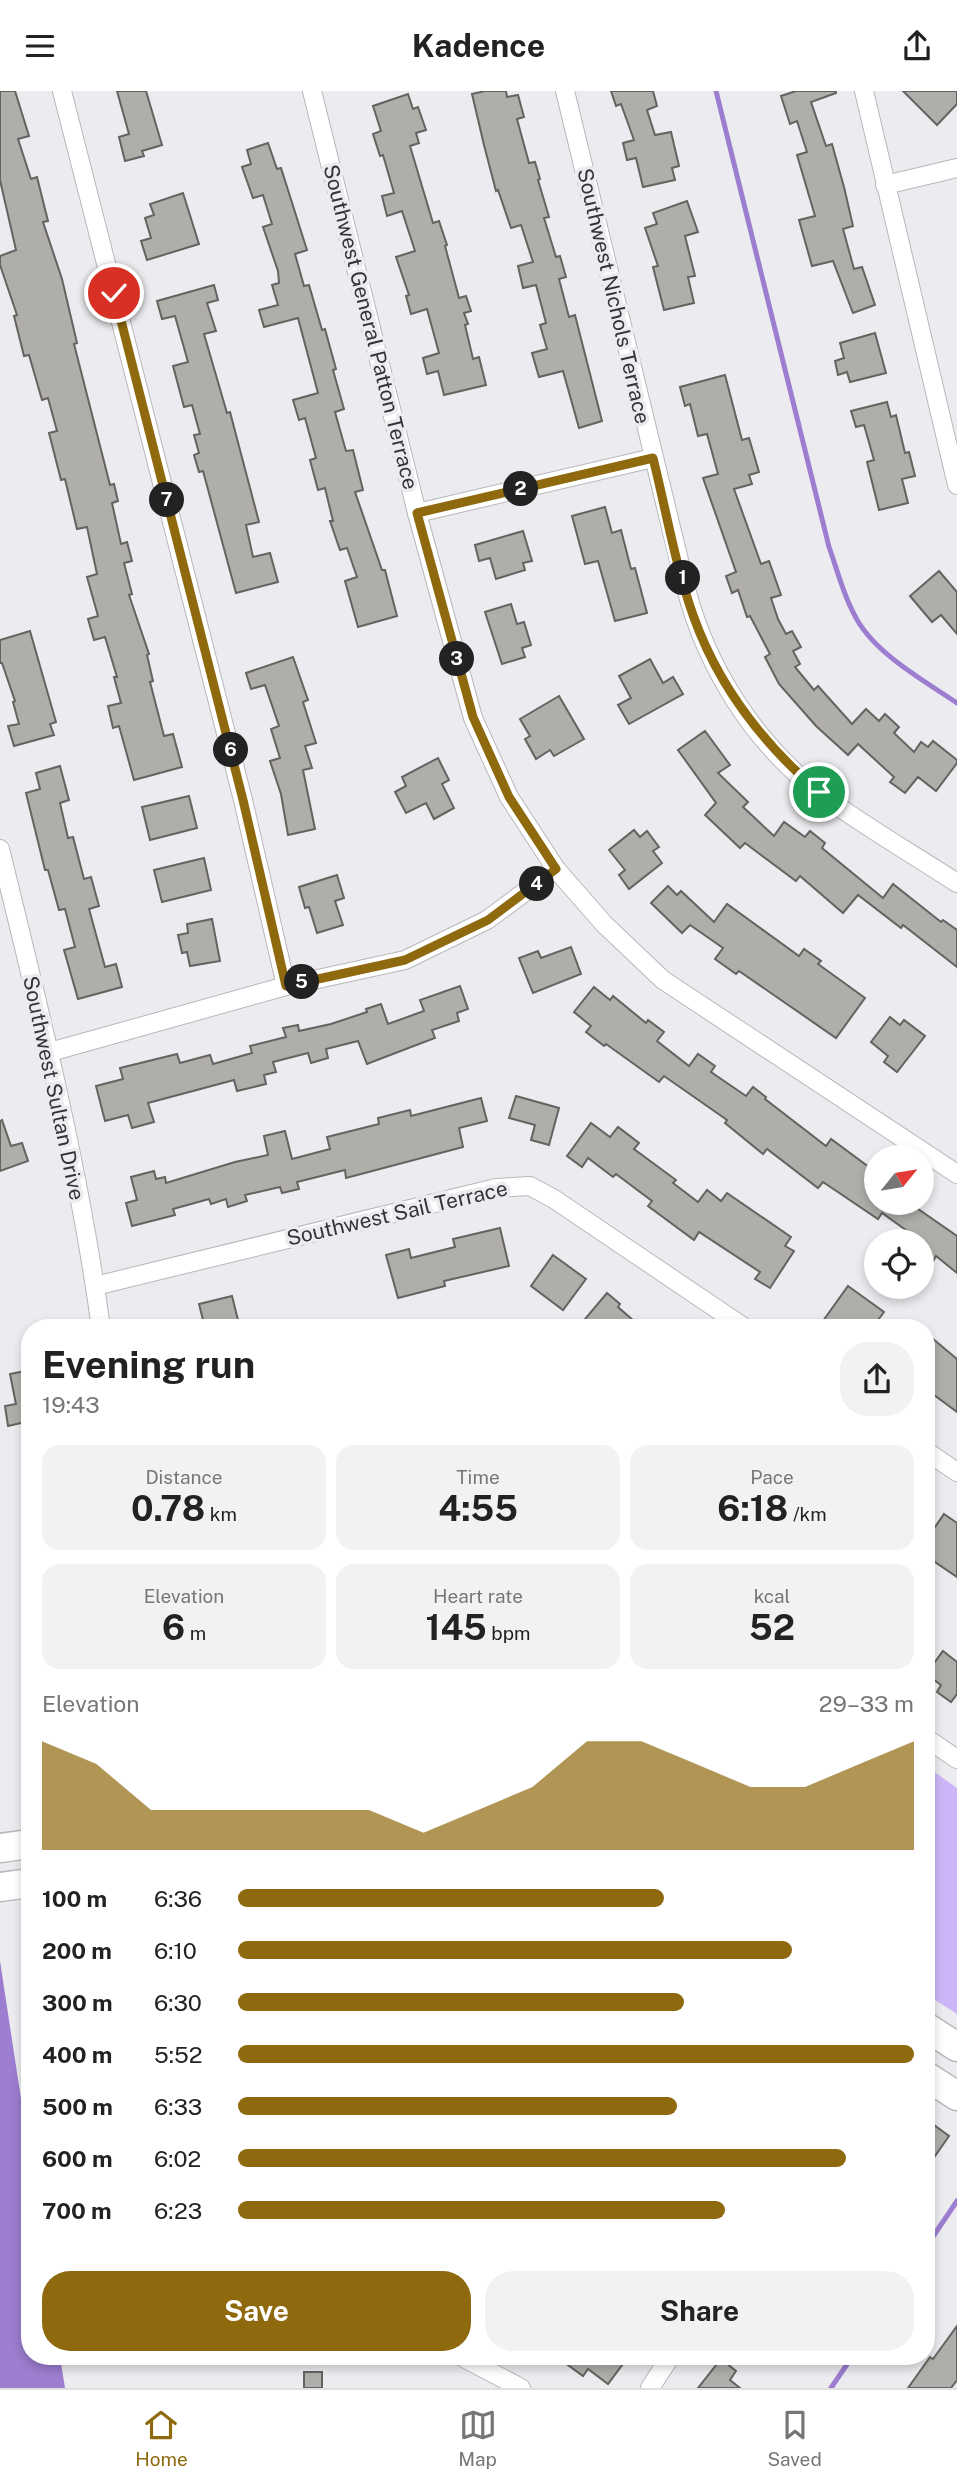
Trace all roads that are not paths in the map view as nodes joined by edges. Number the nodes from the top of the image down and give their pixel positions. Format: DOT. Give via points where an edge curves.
graph roads {
  1 [pos="62,91"];
  2 [pos="312,91"];
  3 [pos="565,91"];
  4 [pos="864,91"];
  5 [pos="957,167"];
  6 [pos="885,185"];
  7 [pos="951,431"];
  8 [pos="653,458"];
  9 [pos="957,485"];
  10 [pos="417,513"];
  11 [pos="0,849"];
  12 [pos="556,869"];
  13 [pos="957,883"];
  14 [pos="286,986"];
  15 [pos="50,1052"];
  16 [pos="957,1174"];
  17 [pos="95,1286"];
  18 [pos="100,1319"];
  19 [pos="732,1319"];
  20 [pos="935,1463"];
  21 [pos="957,1472"];
  22 [pos="935,1744"];
  23 [pos="957,1759"];
  24 [pos="935,2033"];
  25 [pos="957,2047"];
  26 [pos="935,2082"];
  27 [pos="957,2096"];
  28 [pos="477,2365"];
  29 [pos="665,2365"];
  30 [pos="521,2388"];
  31 [pos="650,2388"];
  1 -- 14 [label="street"];
  2 -- 10 [label="street, Southwest General Patton Terrace"];
  3 -- 8 [label="street, Southwest Nichols Terrace"];
  4 -- 6 [label="street"];
  5 -- 6 [label="street"];
  6 -- 7 [label="street"];
  7 -- 9 [label="street"];
  8 -- 10 [label="street"];
  8 -- 13 [label="street, Southwest Nichols Terrace" via="692,614 716,668 750,722 786,764 819,792"];
  10 -- 12 [label="street, Southwest General Patton Terrace" via="473,717 509,797"];
  11 -- 15 [label="street, Southwest Sultan Drive"];
  12 -- 14 [label="street" via="488,920 405,960"];
  12 -- 16 [label="street, Southwest General Patton Terrace" via="604,924 663,980"];
  14 -- 15 [label="street"];
  15 -- 17 [label="street, Southwest Sultan Drive"];
  17 -- 18 [label="street, Southwest Sultan Drive"];
  17 -- 19 [label="street, Southwest Sail Terrace" via="496,1188 530,1185"];
  20 -- 21 [label="street"];
  22 -- 23 [label="street"];
  24 -- 25 [label="main road"];
  26 -- 27 [label="main road"];
  28 -- 30 [label="street"];
  29 -- 31 [label="street"];
}
